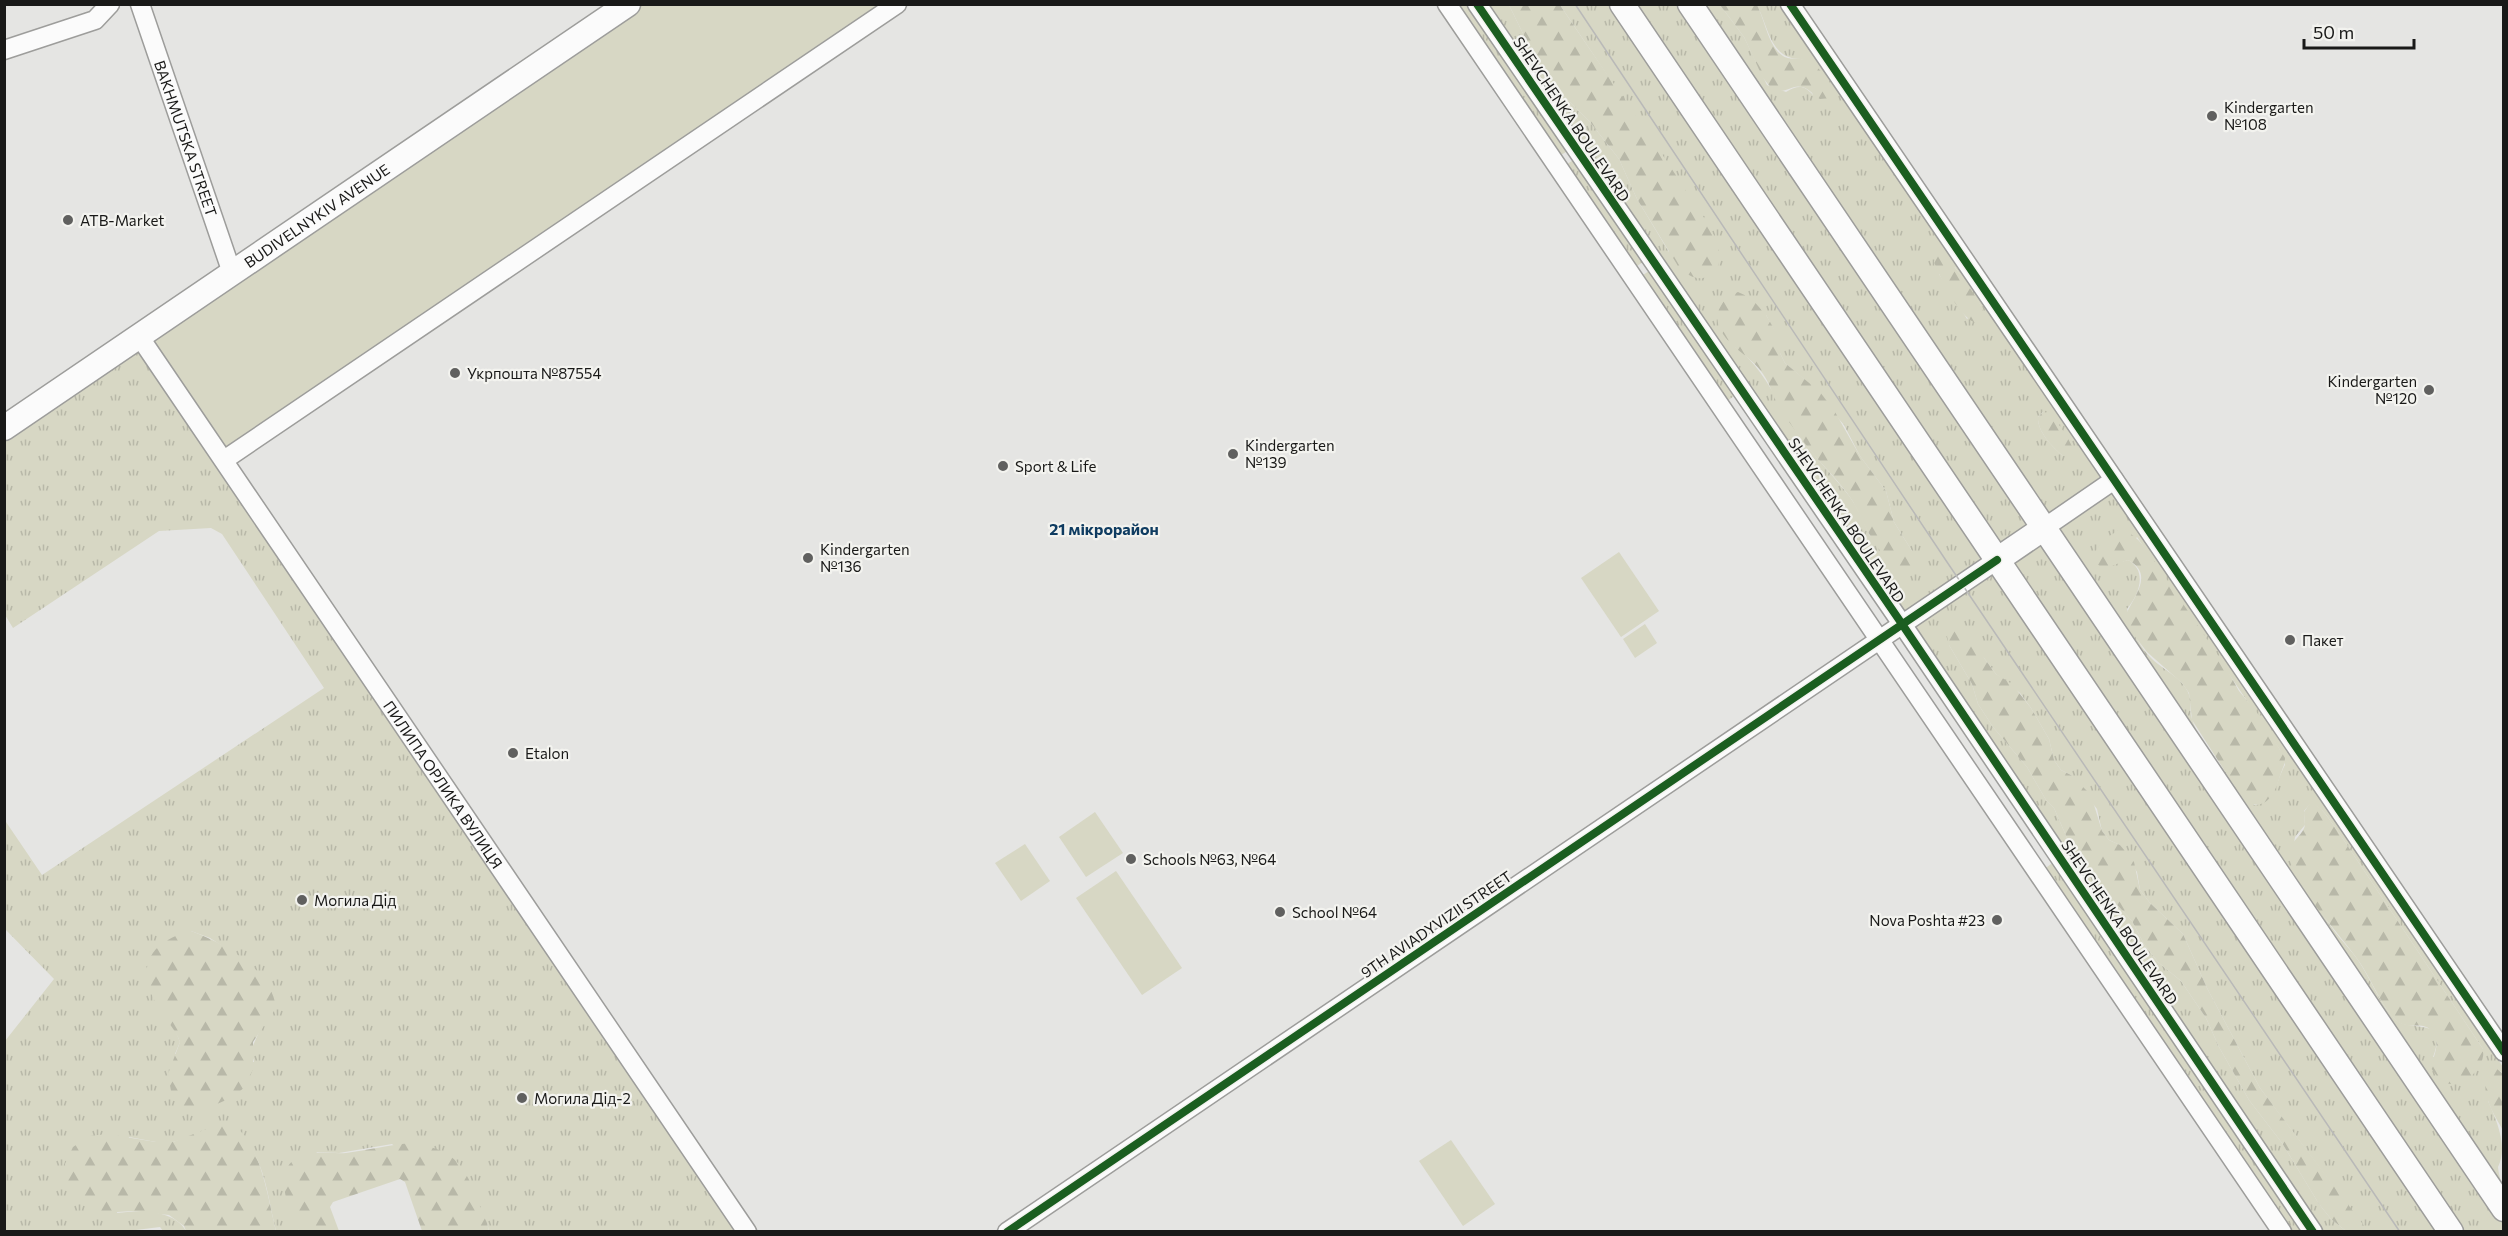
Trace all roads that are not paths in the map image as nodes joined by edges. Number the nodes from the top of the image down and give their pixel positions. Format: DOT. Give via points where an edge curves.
graph roads {
  1 [pos="110,4"];
  2 [pos="140,4"];
  3 [pos="628,4"];
  4 [pos="897,4"];
  5 [pos="1448,4"];
  6 [pos="1477,4"];
  7 [pos="1622,4"];
  8 [pos="1690,4"];
  9 [pos="1790,4"];
  10 [pos="4,50"];
  11 [pos="232,273"];
  12 [pos="139,336"];
  13 [pos="1745,394"];
  14 [pos="1724,409"];
  15 [pos="4,428"];
  16 [pos="224,460"];
  17 [pos="2114,480"];
  18 [pos="2044,528"];
  19 [pos="1997,560"];
  20 [pos="1902,624"];
  21 [pos="1880,639"];
  22 [pos="2057,853"];
  23 [pos="2035,868"];
  24 [pos="2504,1052"];
  25 [pos="2504,1209"];
  26 [pos="747,1232"];
  27 [pos="1007,1232"];
  28 [pos="2282,1232"];
  29 [pos="2313,1232"];
  30 [pos="2451,1232"];
  1 -- 10 [label="street" via="95,20"];
  2 -- 11 [label="street, BAKHMUTSKA STREET"];
  3 -- 11 [label="main road, BUDIVELNYKIV AVENUE"];
  4 -- 16 [label="street"];
  5 -- 14 [label="street"];
  6 -- 13 [label="street, SHEVCHENKA BOULEVARD"];
  7 -- 19 [label="main road"];
  8 -- 18 [label="main road"];
  9 -- 17 [label="street"];
  11 -- 12 [label="main road, BUDIVELNYKIV AVENUE"];
  12 -- 15 [label="main road, BUDIVELNYKIV AVENUE"];
  12 -- 16 [label="street, ПИЛИПА ОРЛИКА ВУЛИЦЯ"];
  13 -- 14 [label="street"];
  13 -- 20 [label="street, SHEVCHENKA BOULEVARD"];
  14 -- 21 [label="street"];
  16 -- 26 [label="street, ПИЛИПА ОРЛИКА ВУЛИЦЯ"];
  17 -- 18 [label="street"];
  17 -- 24 [label="street"];
  18 -- 19 [label="main road"];
  18 -- 25 [label="main road"];
  19 -- 20 [label="street, 9TH AVIADYVIZII STREET"];
  19 -- 30 [label="main road"];
  20 -- 21 [label="street, 9TH AVIADYVIZII STREET"];
  20 -- 22 [label="street, SHEVCHENKA BOULEVARD"];
  21 -- 23 [label="street"];
  21 -- 27 [label="street, 9TH AVIADYVIZII STREET"];
  22 -- 23 [label="street"];
  22 -- 29 [label="street, SHEVCHENKA BOULEVARD"];
  23 -- 28 [label="street"];
}
